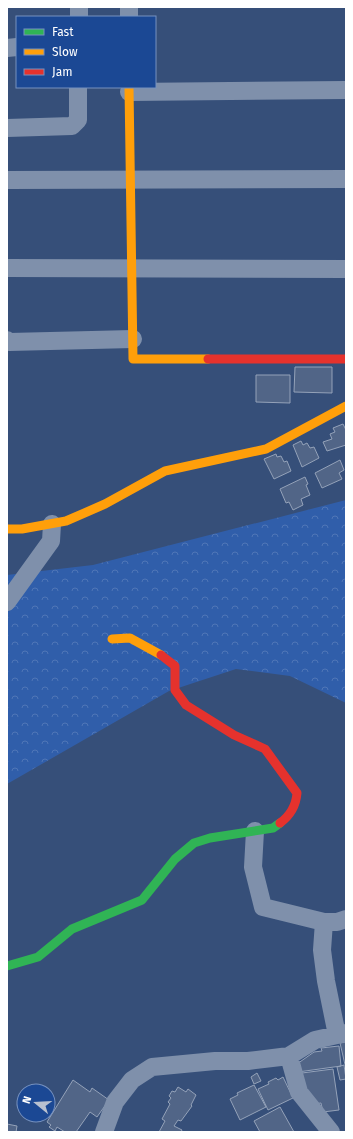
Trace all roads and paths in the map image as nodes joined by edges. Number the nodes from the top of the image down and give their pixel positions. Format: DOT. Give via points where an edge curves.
graph roads {
  1 [pos="78,88"];
  2 [pos="129,89"];
  3 [pos="346,90"];
  4 [pos="7,128"];
  5 [pos="130,179"];
  6 [pos="346,179"];
  7 [pos="7,180"];
  8 [pos="132,267"];
  9 [pos="7,268"];
  10 [pos="346,269"];
  11 [pos="133,339"];
  12 [pos="7,340"];
  13 [pos="346,359"];
  14 [pos="346,406"];
  15 [pos="52,524"];
  16 [pos="7,529"];
  17 [pos="7,602"];
  18 [pos="112,639"];
  19 [pos="255,832"];
  20 [pos="346,919"];
  21 [pos="324,922"];
  22 [pos="7,966"];
  23 [pos="341,1034"];
  24 [pos="289,1056"];
  25 [pos="104,1132"];
  26 [pos="331,1132"];
  1 -- 4 [label="street" via="78,120 72,126"];
  2 -- 3 [label="street"];
  2 -- 5 [label="street"];
  5 -- 6 [label="street"];
  5 -- 7 [label="street"];
  5 -- 8 [label="street"];
  8 -- 9 [label="street"];
  8 -- 10 [label="street"];
  8 -- 11 [label="street"];
  11 -- 12 [label="street" via="9,342"];
  11 -- 13 [label="street" via="133,359"];
  14 -- 15 [label="street" via="266,449 165,471 105,504 66,521"];
  15 -- 16 [label="street" via="22,530"];
  15 -- 17 [label="street" via="51,540"];
  18 -- 19 [label="street" via="130,638 168,659 175,666 175,690 186,705 234,735 265,749 297,793 296,805 287,818 273,828"];
  19 -- 21 [label="street" via="253,867 263,907"];
  19 -- 22 [label="street" via="210,838 194,843 170,865 142,900 72,929 38,957"];
  20 -- 21 [label="street"];
  21 -- 23 [label="street" via="322,950 326,981"];
  23 -- 24 [label="street" via="315,1040"];
  24 -- 25 [label="street" via="152,1067 132,1080 115,1102"];
  24 -- 26 [label="street" via="300,1092"];
}
